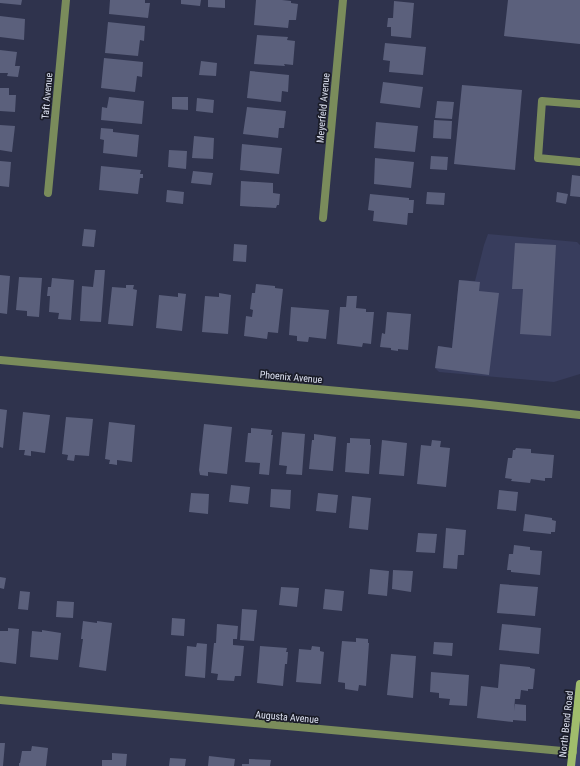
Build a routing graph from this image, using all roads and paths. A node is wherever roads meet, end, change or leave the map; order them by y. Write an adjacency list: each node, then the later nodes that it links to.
1 (66, 0): 5 (street, Taft Avenue)
2 (343, 0): 6 (street, Meyerfeld Avenue)
3 (580, 104): 4 (street)
4 (580, 162)
5 (48, 193)
6 (323, 218)
7 (0, 360): 8 (street, Phoenix Avenue)
8 (580, 414)
9 (580, 684): 11 (main road, North Bend Road)
10 (0, 700): 11 (street, Augusta Avenue)
11 (573, 752): 12 (main road, North Bend Road)
12 (571, 766)

